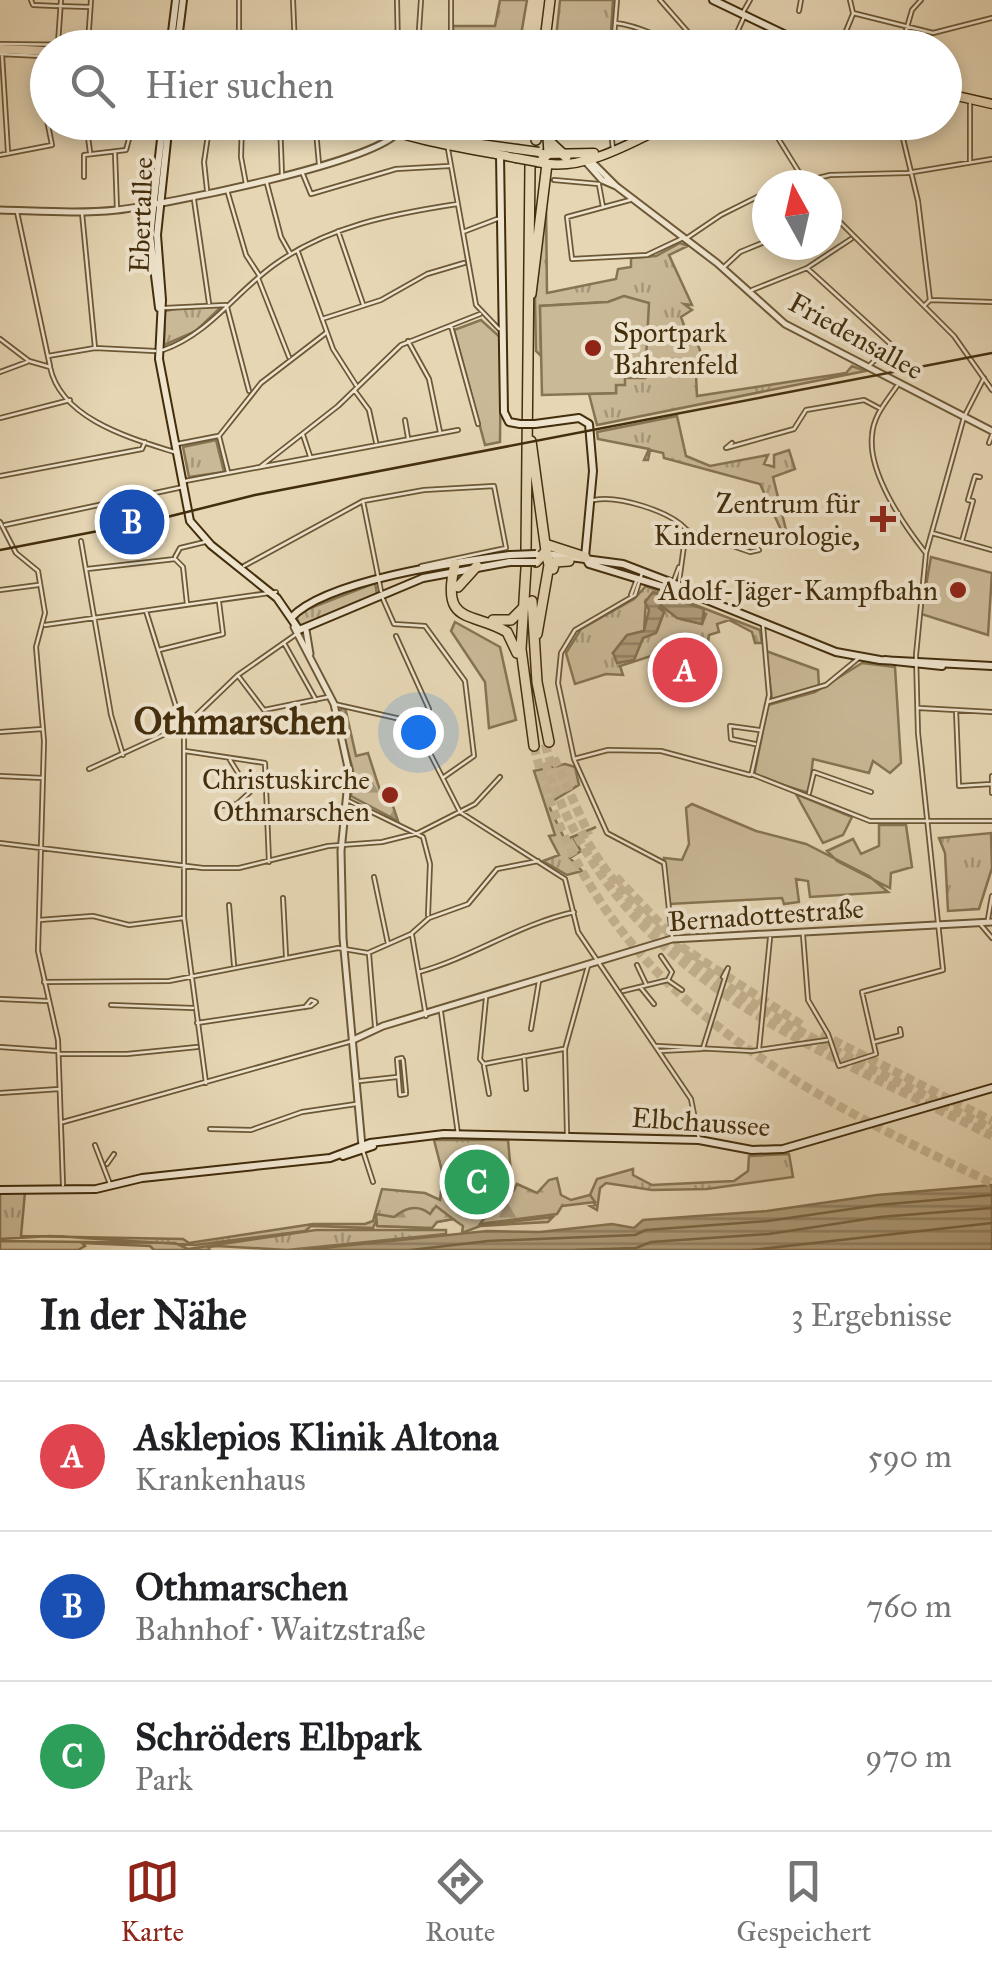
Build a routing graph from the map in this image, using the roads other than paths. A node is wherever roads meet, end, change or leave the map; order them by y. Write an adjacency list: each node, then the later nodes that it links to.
1 (31, 0): 18 (street)
2 (61, 0): 18 (street)
3 (91, 0): 19 (street)
4 (179, 0): 28 (main road)
5 (238, 0): 29 (street)
6 (293, 0): 30 (street)
7 (398, 0): 31 (street)
8 (421, 0): 32 (street)
9 (451, 0): 33 (street)
10 (553, 0): 34 (highway)
11 (617, 0): 24 (street)
12 (660, 0): 37 (street)
13 (713, 0): 22 (main road)
14 (750, 0): 22 (street)
15 (802, 0): 20 (street)
16 (850, 0): 21 (street)
17 (921, 0): 25 (street)
18 (58, 6): 19 (street); 26 (street)
19 (90, 7): 27 (street)
20 (799, 10)
21 (853, 13): 25 (street); 40 (street)
22 (743, 16): 38 (street); 39 (main road)
23 (992, 18): 42 (street)
24 (616, 23): 35 (street); 36 (street)
25 (906, 28): 41 (street)
26 (58, 30)
27 (89, 30)
28 (175, 30)
29 (238, 30)
30 (294, 30)
31 (398, 30)
32 (419, 30)
33 (450, 30)
34 (550, 30)
35 (615, 30)
36 (645, 30)
37 (687, 30)
38 (737, 30)
39 (772, 30)
40 (846, 30)
41 (917, 30)
42 (945, 30)
43 (30, 47): 44 (street)
44 (0, 50): 45 (main road); 66 (street)
45 (30, 52)
46 (962, 97): 47 (main road)
47 (972, 100): 48 (main road); 76 (street)
48 (992, 104)
49 (51, 140): 66 (street)
50 (88, 140): 67 (street)
51 (128, 140): 65 (street)
52 (164, 140): 94 (main road, Ebertallee)
53 (207, 140): 89 (street)
54 (241, 140): 87 (street)
55 (281, 140): 81 (street)
56 (317, 140): 77 (street)
57 (387, 140): 77 (street)
58 (451, 140): 68 (main road); 70 (main road); 75 (street)
59 (612, 140): 64 (street)
60 (632, 140): 64 (main road)
61 (779, 140): 79 (street)
62 (904, 140): 80 (street)
63 (550, 142): 71 (highway); 74 (highway)
64 (613, 148): 72 (main road)
65 (115, 151): 67 (street); 98 (street)
66 (8, 154): 69 (street)
67 (90, 154): 83 (street)
68 (516, 154): 70 (main road); 74 (main road, bridge)
69 (0, 155)
70 (500, 155): 148 (main road, bridge)
71 (570, 157): 72 (main road); 74 (main road)
72 (587, 158): 74 (main road); 86 (street, Friedensallee)
73 (992, 159): 76 (street)
74 (542, 161): 115 (highway); 115 (highway); 178 (highway)
75 (451, 163): 78 (street); 93 (street)
76 (970, 163): 80 (street)
77 (320, 165): 78 (street)
78 (302, 170): 81 (street)
79 (797, 170)
80 (912, 172): 82 (street); 114 (street)
81 (282, 175): 84 (street)
82 (842, 175)
83 (84, 177)
84 (266, 179): 87 (street); 108 (street)
85 (554, 180): 86 (street)
86 (602, 180): 91 (street, Friedensallee); 95 (street)
87 (246, 184): 88 (street)
88 (227, 188): 89 (street); 112 (street)
89 (208, 193): 90 (street)
90 (193, 197): 94 (street); 117 (street)
91 (631, 198): 95 (street); 104 (street, Friedensallee)
92 (752, 199): 104 (street)
93 (457, 204): 102 (street); 103 (street)
94 (155, 205): 98 (street); 121 (main road, Ebertallee)
95 (604, 208): 104 (street)
96 (0, 210): 97 (street)
97 (17, 210): 99 (street); 131 (street)
98 (117, 210): 99 (street)
99 (82, 212): 129 (street)
100 (498, 218): 103 (street)
101 (842, 226): 105 (street)
102 (338, 231): 107 (street); 118 (street)
103 (462, 233): 109 (street)
104 (684, 238): 110 (street, Friedensallee)
105 (853, 238): 111 (street); 120 (street)
106 (752, 247): 110 (street)
107 (298, 250): 108 (street); 123 (street)
108 (291, 254): 112 (street)
109 (467, 263): 118 (street); 122 (street)
110 (723, 268): 113 (street, Friedensallee)
111 (806, 268): 113 (street); 135 (street)
112 (259, 277): 119 (street); 132 (street)
113 (750, 291): 135 (street, Friedensallee)
114 (930, 300): 116 (street); 120 (street)
115 (530, 301): 148 (highway)
116 (992, 302)
117 (209, 303): 119 (street); 121 (street)
118 (364, 305): 123 (street)
119 (227, 306): 130 (street); 141 (street)
120 (923, 307): 137 (street)
121 (160, 309): 130 (main road, Ebertallee)
122 (480, 314): 124 (street); 125 (street)
123 (322, 319): 126 (street)
124 (450, 324): 128 (street); 147 (street)
125 (500, 329)
126 (326, 334): 132 (street); 139 (street)
127 (0, 339): 133 (street)
128 (408, 341): 139 (street); 150 (street)
129 (95, 348): 130 (street); 131 (street)
130 (158, 352): 159 (main road, Ebertallee)
131 (48, 356): 134 (street)
132 (290, 358): 141 (street)
133 (29, 362): 134 (street); 136 (street)
134 (50, 367): 142 (street)
135 (868, 368): 138 (street, Friedensallee)
136 (0, 372)
137 (984, 378): 140 (street); 144 (street)
138 (898, 384): 143 (street); 144 (street, Friedensallee)
139 (356, 388): 152 (street); 158 (street)
140 (992, 390)
141 (250, 394): 153 (street)
142 (70, 400): 145 (street); 155 (street)
143 (880, 409): 156 (street); 176 (street)
144 (964, 417): 151 (street, Friedensallee); 170 (street)
145 (0, 418)
146 (404, 420): 154 (street)
147 (478, 424)
148 (532, 429): 167 (main road); 178 (highway); 178 (highway)
149 (458, 430): 150 (street)
150 (440, 433): 154 (street)
151 (992, 433): 157 (street)
152 (302, 434): 160 (street); 161 (street)
153 (219, 436): 159 (street); 162 (street)
154 (409, 439): 158 (street)
155 (146, 442): 159 (street); 163 (street)
156 (732, 443)
157 (989, 443)
158 (377, 446): 160 (street)
159 (177, 448): 165 (main road, Ebertallee)
160 (310, 459): 161 (street)
161 (260, 467): 162 (street)
162 (228, 473): 165 (street)
163 (0, 476)
164 (980, 477): 173 (street)
165 (184, 484): 168 (street); 171 (main road, Ebertallee)
166 (363, 501): 177 (street); 182 (street); 190 (street)
167 (590, 504): 169 (street); 179 (main road)
168 (1, 524): 191 (street)
169 (686, 530): 174 (street); 192 (street)
170 (932, 532): 173 (street); 176 (street)
171 (207, 540): 180 (street); 182 (main road); 195 (main road)
172 (80, 541): 185 (street)
173 (962, 541): 175 (street)
174 (742, 549)
175 (992, 550)
176 (926, 554): 212 (street)
177 (508, 555): 178 (main road, bridge); 183 (main road); 186 (street); 188 (main road)
178 (538, 555): 179 (highway); 181 (main road); 194 (highway); 198 (highway); 202 (highway)
179 (585, 557): 184 (main road); 189 (main road)
180 (174, 559): 185 (street); 199 (street)
181 (569, 561): 184 (main road); 194 (highway)
182 (244, 566): 195 (main road)
183 (477, 566): 188 (highway); 188 (main road)
184 (604, 568): 189 (main road)
185 (86, 569): 201 (street)
186 (407, 572): 188 (main road); 190 (main road)
187 (437, 574): 188 (highway); 196 (main road)
188 (455, 574): 198 (highway); 214 (highway)
189 (642, 574): 192 (main road); 233 (street)
190 (378, 579): 196 (street); 203 (main road)
191 (41, 584): 193 (street); 204 (street)
192 (674, 585): 205 (main road)
193 (0, 590)
194 (545, 590): 208 (highway)
195 (274, 593): 197 (street); 203 (main road); 203 (main road)
196 (382, 595): 203 (main road); 240 (street)
197 (219, 601): 199 (street); 209 (street)
198 (527, 604): 214 (highway)
199 (188, 605): 200 (street)
200 (146, 612): 201 (street); 209 (street)
201 (94, 618): 204 (street); 231 (street)
202 (532, 619): 208 (highway); 228 (highway)
203 (296, 623): 207 (street); 210 (street); 210 (street)
204 (43, 624): 225 (street)
205 (763, 625): 211 (main road); 218 (street)
206 (396, 636): 223 (street)
207 (284, 641): 215 (street); 217 (street)
208 (535, 646): 228 (highway)
209 (158, 650): 224 (street)
210 (310, 657): 216 (street)
211 (860, 657): 212 (main road); 218 (street)
212 (916, 663): 213 (main road); 220 (street)
213 (992, 666)
214 (523, 670): 228 (highway)
215 (238, 676): 217 (street); 224 (street)
216 (329, 696): 217 (street); 219 (street)
217 (316, 700)
218 (766, 702): 226 (street)
219 (334, 704): 223 (street); 245 (street)
220 (917, 708): 221 (street); 249 (street)
221 (956, 710): 222 (street); 241 (street)
222 (992, 712)
223 (416, 724): 240 (street)
224 (182, 726): 230 (street); 231 (street)
225 (43, 729): 227 (street); 239 (street)
226 (760, 730): 229 (street); 229 (street)
227 (0, 732)
228 (542, 744)
229 (758, 744): 235 (street)
230 (184, 751): 232 (street); 256 (street)
231 (123, 756): 234 (street)
232 (230, 758): 246 (street); 255 (street)
233 (574, 759): 235 (street); 271 (street)
234 (89, 769)
235 (752, 774): 244 (street)
236 (0, 776): 239 (street)
237 (992, 776): 241 (street)
238 (500, 777): 247 (street)
239 (44, 778): 253 (street)
240 (442, 778): 247 (street)
241 (990, 784): 243 (street)
242 (871, 792): 244 (street)
243 (992, 793)
244 (809, 796): 249 (street)
245 (347, 801): 250 (street); 252 (street)
246 (221, 806)
247 (460, 812): 250 (street); 254 (street)
248 (992, 821): 249 (street)
249 (926, 822): 266 (street)
250 (418, 833): 252 (street); 263 (street)
251 (0, 843): 253 (street)
252 (342, 846): 255 (street); 273 (street)
253 (44, 848): 256 (street); 264 (street)
254 (538, 861): 261 (street); 263 (street)
255 (269, 862): 256 (street)
256 (182, 866): 262 (street)
257 (374, 877): 272 (street)
258 (992, 896): 265 (street)
259 (283, 898): 276 (street)
260 (229, 905): 280 (street)
261 (574, 912): 277 (street); 281 (street)
262 (184, 918): 264 (street); 282 (street)
263 (429, 918): 269 (street)
264 (38, 920): 286 (street)
265 (987, 922): 266 (street, Bernadottestraße); 270 (street)
266 (939, 926): 267 (street, Bernadottestraße); 305 (street)
267 (803, 930): 268 (street, Bernadottestraße); 303 (street)
268 (771, 932): 271 (street, Bernadottestraße); 311 (street)
269 (411, 934): 272 (street); 281 (street)
270 (992, 938)
271 (672, 939): 277 (street, Bernadottestraße)
272 (388, 944): 274 (street)
273 (344, 947): 274 (street); 276 (street); 304 (street)
274 (368, 952): 300 (street)
275 (661, 956): 285 (street)
276 (286, 957): 280 (street)
277 (598, 959): 278 (street, Bernadottestraße); 289 (street)
278 (587, 964): 284 (street, Bernadottestraße); 310 (street)
279 (637, 965): 287 (street)
280 (234, 967): 282 (street)
281 (419, 972): 298 (street)
282 (189, 976): 286 (street); 296 (street)
283 (724, 976): 309 (street)
284 (540, 980): 291 (street, Bernadottestraße); 301 (street)
285 (668, 980): 287 (street); 288 (street)
286 (43, 982): 292 (street)
287 (643, 986): 289 (street); 293 (street)
288 (682, 990)
289 (622, 991): 307 (street)
290 (0, 998): 292 (street)
291 (486, 998): 297 (street, Bernadottestraße); 315 (street)
292 (49, 1001): 312 (street)
293 (654, 1004)
294 (111, 1005): 296 (street)
295 (305, 1007): 299 (street)
296 (193, 1008): 299 (street)
297 (441, 1012): 298 (street, Bernadottestraße); 327 (street)
298 (426, 1016): 300 (street, Bernadottestraße)
299 (196, 1024): 306 (street)
300 (376, 1029): 304 (street, Bernadottestraße)
301 (531, 1029)
302 (895, 1036): 305 (street)
303 (828, 1040): 305 (street); 311 (street)
304 (353, 1042): 317 (street); 318 (street, Bernadottestraße)
305 (874, 1042)
306 (200, 1046): 312 (street); 318 (street)
307 (655, 1046): 309 (street); 313 (street)
308 (0, 1047): 312 (street)
309 (702, 1048): 311 (street); 313 (street)
310 (564, 1049): 314 (street); 328 (street)
311 (759, 1050)
312 (58, 1052): 320 (street)
313 (659, 1052): 329 (street)
314 (524, 1056): 315 (street); 321 (street)
315 (484, 1064): 323 (street)
316 (398, 1077): 316 (street); 317 (street)
317 (356, 1082): 324 (street)
318 (206, 1083): 325 (street, Bernadottestraße)
319 (992, 1088): 329 (main road, Elbchaussee)
320 (61, 1089): 322 (street); 325 (street)
321 (526, 1089)
322 (0, 1093)
323 (488, 1094)
324 (358, 1104): 326 (street); 331 (street)
325 (63, 1122): 336 (street)
326 (210, 1129)
327 (458, 1134): 328 (main road, Elbchaussee); 331 (main road, Elbchaussee)
328 (567, 1137): 329 (main road, Elbchaussee)
329 (699, 1140)
330 (95, 1145): 333 (street)
331 (362, 1147): 334 (street); 335 (main road, Elbchaussee)
332 (114, 1154): 333 (street)
333 (106, 1165): 335 (street)
334 (373, 1182)
335 (111, 1186): 336 (main road, Elbchaussee)
336 (63, 1188): 337 (main road, Elbchaussee)
337 (0, 1190)

